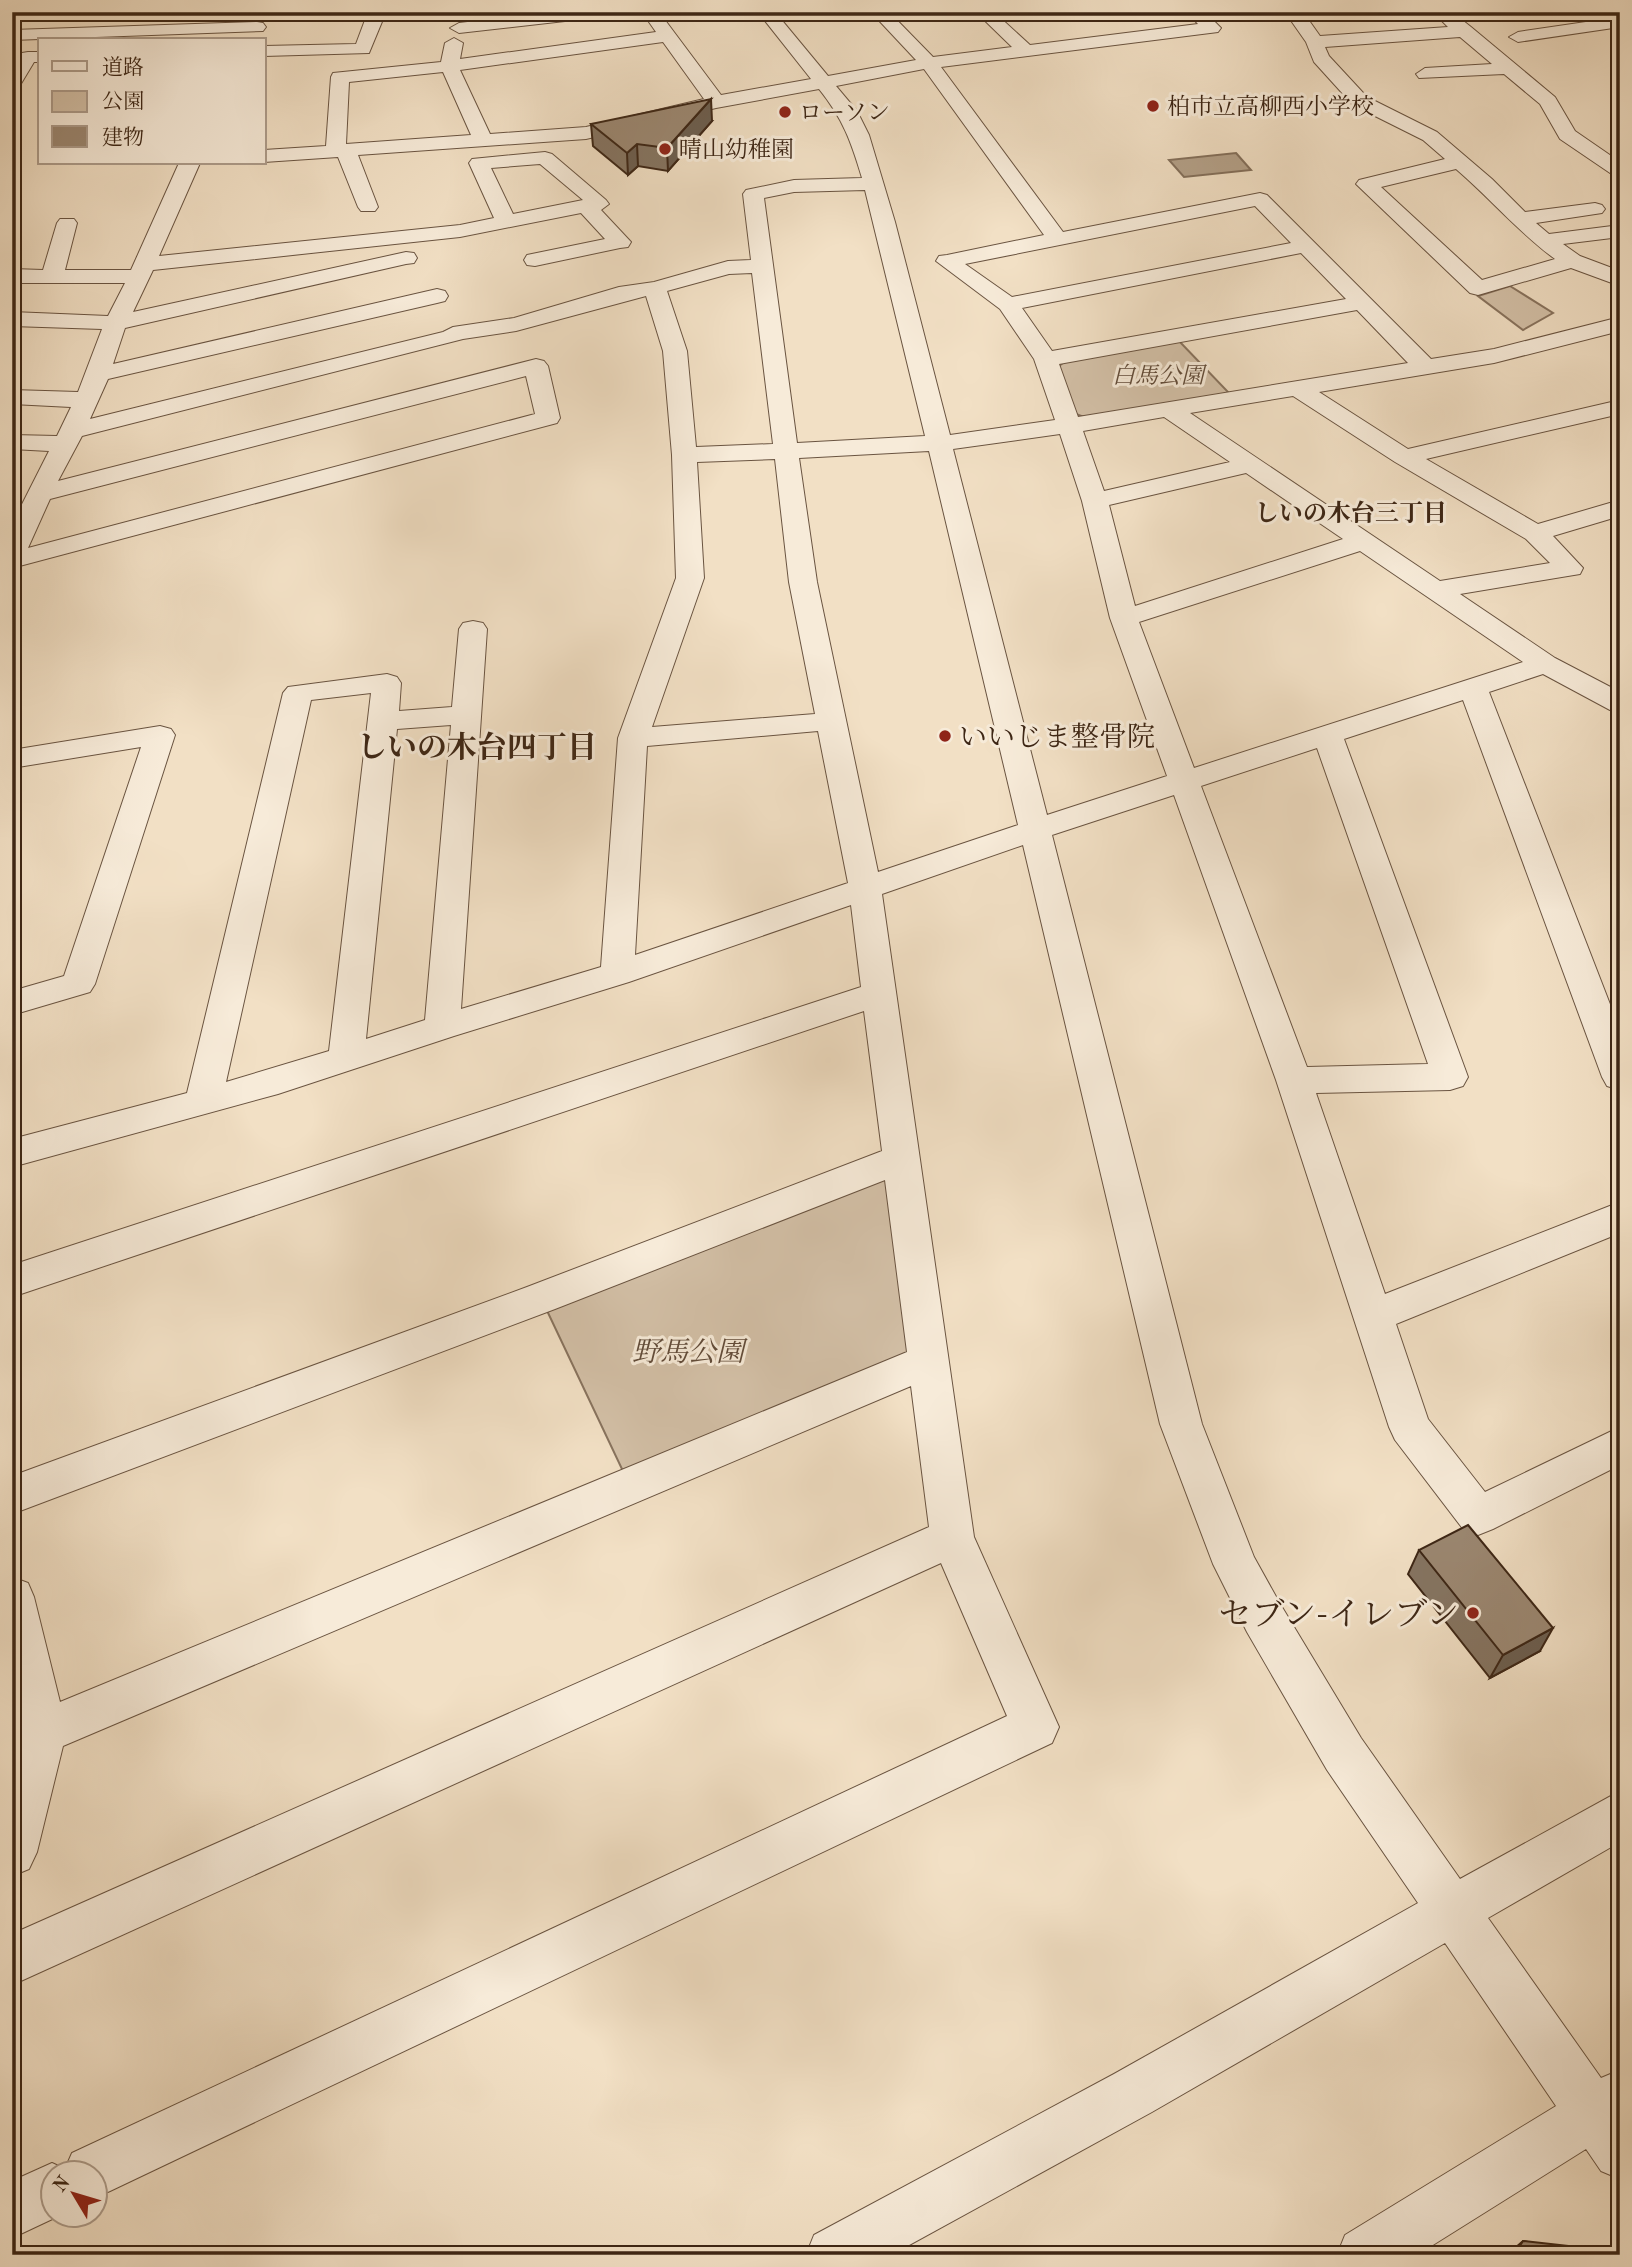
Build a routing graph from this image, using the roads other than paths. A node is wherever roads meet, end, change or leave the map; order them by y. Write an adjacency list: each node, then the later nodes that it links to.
1 (120, 12): 16 (street)
2 (600, 12): 11 (street)
3 (650, 12): 19 (street)
4 (766, 12): 31 (street)
5 (879, 12): 27 (street)
6 (984, 12): 24 (street)
7 (1195, 12): 22 (street)
8 (1293, 12): 23 (street)
9 (1441, 12): 17 (street)
10 (375, 19): 14 (street); 25 (street)
11 (461, 20): 28 (street)
12 (1102, 21): 22 (street)
13 (1620, 22): 20 (street)
14 (346, 26)
15 (259, 27): 16 (street)
16 (138, 31): 18 (street); 21 (street)
17 (1465, 31): 23 (street); 29 (street)
18 (12, 35)
19 (669, 36): 28 (street); 33 (street)
20 (1519, 37)
21 (154, 38)
22 (1123, 38): 24 (street)
23 (1315, 42): 37 (street)
24 (1025, 50): 27 (street)
25 (266, 51)
26 (38, 57): 32 (street)
27 (929, 62): 31 (street); 48 (street)
28 (449, 66): 34 (street); 35 (street)
29 (1508, 68): 30 (street); 39 (street)
30 (1425, 74)
31 (825, 82): 33 (street); 40 (street)
32 (18, 85)
33 (716, 102): 34 (street)
34 (484, 142): 35 (street)
35 (341, 151): 36 (street); 42 (street)
36 (266, 156)
37 (1459, 162): 44 (street); 53 (street)
38 (190, 164): 56 (street)
39 (1620, 172)
40 (874, 184): 55 (street); 84 (street)
41 (586, 206): 45 (street); 45 (street); 52 (street)
42 (368, 207)
43 (1595, 209): 44 (street)
44 (1518, 219): 49 (street)
45 (506, 222): 54 (street)
46 (68, 223): 58 (street)
47 (1620, 231): 49 (street)
48 (1057, 238): 50 (street); 63 (street)
49 (1544, 241): 53 (street)
50 (1306, 246): 62 (street); 63 (street)
51 (300, 249): 54 (street); 56 (street); 60 (street)
52 (535, 260)
53 (1572, 261): 59 (street)
54 (424, 266): 60 (street); 66 (street); 68 (street)
55 (761, 266): 61 (street); 85 (street)
56 (142, 270): 58 (street); 67 (street)
57 (12, 276): 58 (street)
58 (52, 276)
59 (1620, 279)
60 (299, 281): 66 (street); 67 (street)
61 (655, 288): 68 (street); 86 (street)
62 (1361, 303): 70 (street); 71 (street)
63 (1008, 304): 70 (street)
64 (12, 319): 67 (street)
65 (1620, 324): 71 (street)
66 (296, 327): 72 (street); 73 (street)
67 (112, 332): 69 (street); 72 (street)
68 (454, 335): 73 (street); 74 (street)
69 (12, 340)
70 (1046, 359): 80 (street)
71 (1425, 367): 75 (street)
72 (98, 374): 77 (street)
73 (296, 376): 81 (street); 82 (street)
74 (475, 382): 81 (street); 89 (street)
75 (1297, 388): 79 (street); 87 (street)
76 (12, 397): 77 (street)
77 (86, 400): 82 (street)
78 (1620, 407): 87 (street)
79 (1168, 410): 80 (street); 88 (street)
80 (1067, 426): 84 (street); 91 (street)
81 (294, 428): 89 (street); 90 (street)
82 (69, 438): 83 (street); 90 (street)
83 (12, 442)
84 (942, 443): 85 (street); 110 (street)
85 (786, 451): 86 (street); 105 (street)
86 (684, 455): 107 (street)
87 (1404, 457): 93 (street)
88 (1249, 465): 91 (street); 94 (street)
89 (294, 484): 96 (street)
90 (39, 494): 95 (street)
91 (1095, 501): 98 (street)
92 (1620, 508): 93 (street)
93 (1535, 533): 97 (street)
94 (1363, 541): 97 (street); 98 (street)
95 (12, 554)
96 (12, 561)
97 (1435, 590): 100 (street)
98 (1124, 618): 109 (street)
99 (472, 629): 103 (street)
100 (1545, 664): 101 (street); 102 (street)
101 (1473, 687): 106 (street); 117 (street)
102 (1615, 697)
103 (466, 715): 104 (street); 115 (street)
104 (383, 721): 116 (street); 119 (street)
105 (832, 722): 107 (street); 111 (street)
106 (1327, 735): 109 (street); 118 (street)
107 (633, 738): 112 (street)
108 (12, 759): 114 (street)
109 (1182, 781): 110 (street); 118 (street)
110 (1034, 830): 111 (street); 133 (street)
111 (865, 888): 112 (street); 113 (street)
112 (617, 974): 115 (street)
113 (881, 993): 121 (street); 123 (street)
114 (12, 1003)
115 (442, 1027): 116 (street)
116 (346, 1059): 119 (street)
117 (1620, 1077)
118 (1294, 1080): 124 (street)
119 (203, 1103): 120 (street)
120 (12, 1153)
121 (902, 1158): 125 (street); 127 (street)
122 (1620, 1216): 124 (street)
123 (12, 1281)
124 (1373, 1316): 126 (street)
125 (929, 1361): 128 (street); 130 (street)
126 (1620, 1445)
127 (12, 1495)
128 (952, 1537): 134 (street); 136 (street)
129 (12, 1597): 130 (street)
130 (27, 1737): 132 (street)
131 (1620, 1815): 133 (street)
132 (12, 1852)
133 (1452, 1910): 135 (street); 139 (street)
134 (12, 1960)
135 (1611, 2121): 140 (street)
136 (108, 2164)
137 (38, 2198): 138 (street)
138 (12, 2210)
139 (834, 2255)
140 (1365, 2255)

